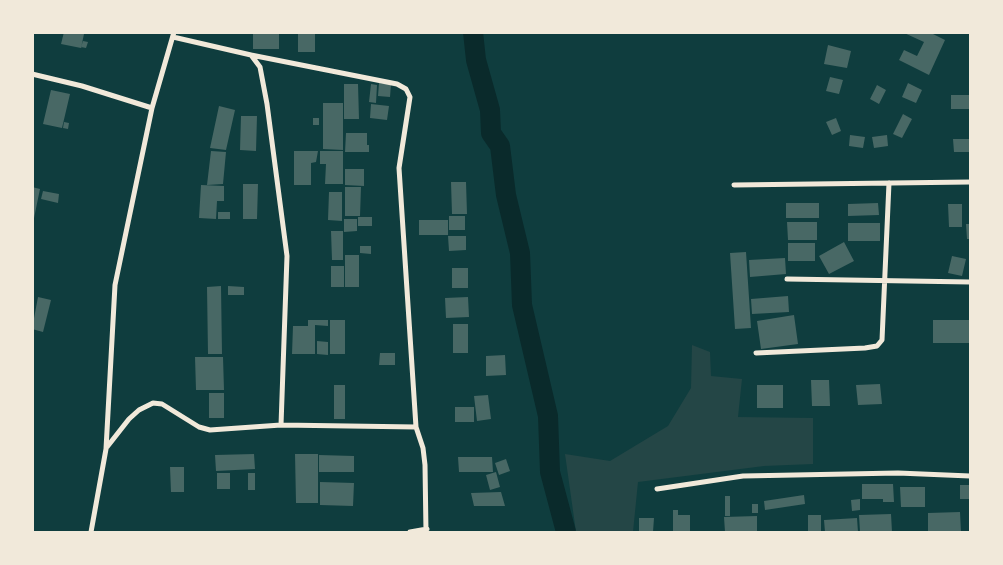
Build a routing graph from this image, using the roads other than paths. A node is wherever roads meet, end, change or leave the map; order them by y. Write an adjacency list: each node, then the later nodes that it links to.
1 (173, 35): 2 (street); 4 (street)
2 (251, 54): 12 (street); 13 (street)
3 (32, 74): 4 (street)
4 (152, 108): 14 (street)
5 (970, 182): 6 (street)
6 (889, 183): 7 (street); 9 (street)
7 (734, 185)
8 (787, 279): 9 (street)
9 (885, 281): 10 (street); 11 (street)
10 (970, 282)
11 (756, 353)
12 (281, 425): 13 (street); 14 (street)
13 (416, 427): 17 (street)
14 (106, 449): 18 (street)
15 (970, 476): 16 (street)
16 (657, 489)
17 (427, 531): 19 (street)
18 (91, 532)
19 (410, 532)

